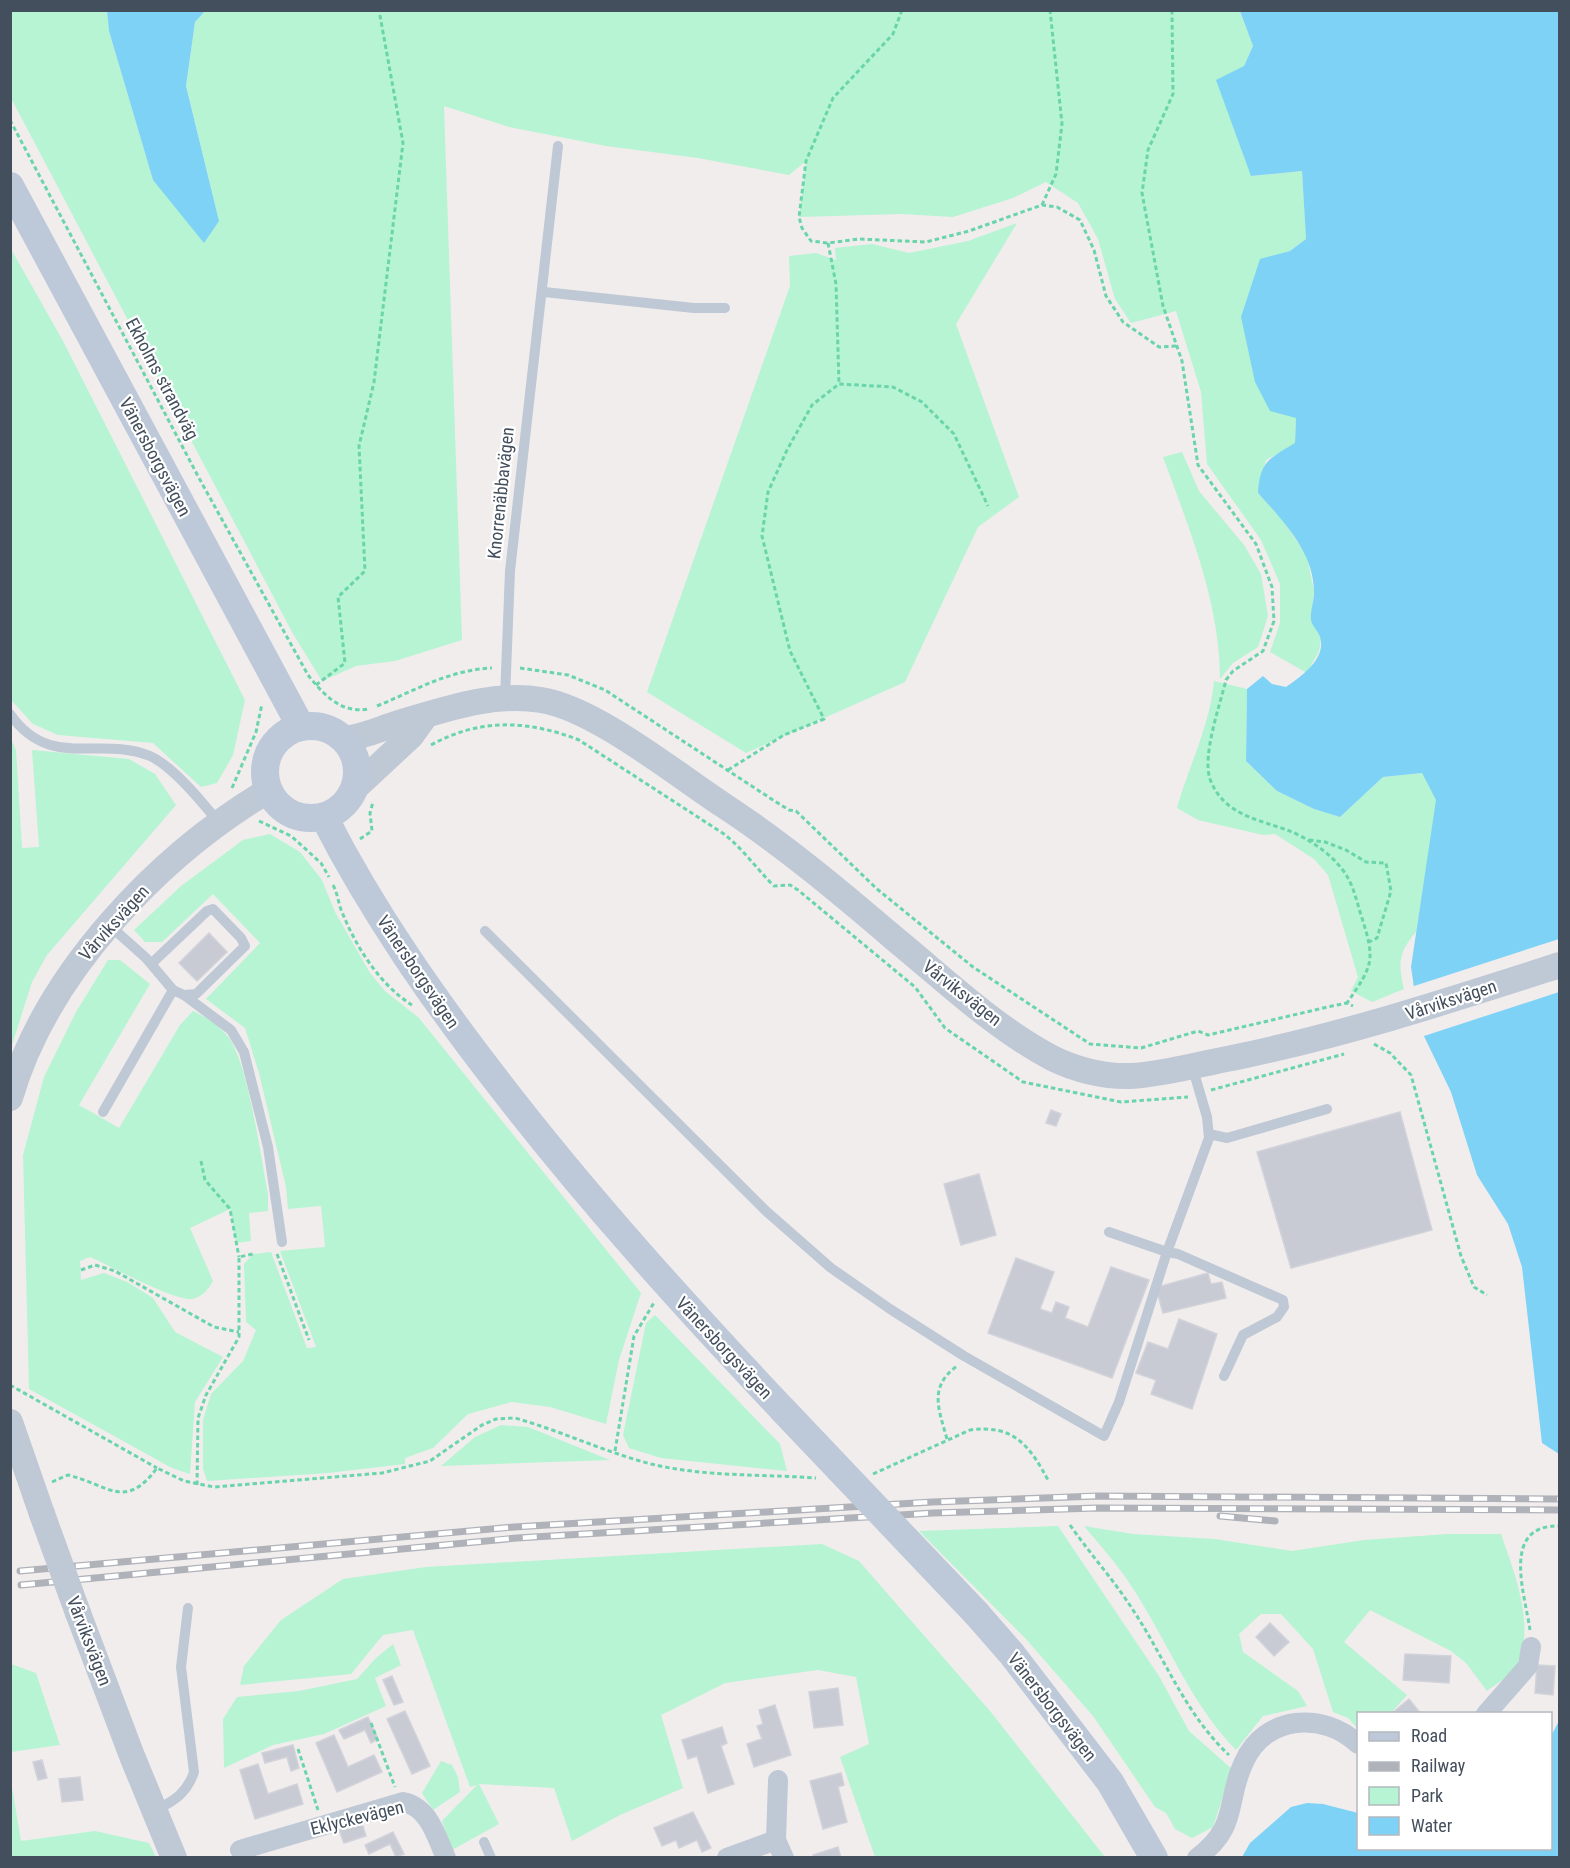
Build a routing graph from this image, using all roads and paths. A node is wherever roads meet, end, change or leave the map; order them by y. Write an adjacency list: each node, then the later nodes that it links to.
1 (379, 10): 16 (path)
2 (902, 10): 9 (path)
3 (1050, 10): 8 (path)
4 (1172, 10): 12 (path)
5 (10, 120): 16 (path, Ekholms strandväg)
6 (558, 146): 10 (lane, Knorrenäbbavägen)
7 (10, 186): 20 (main road, Vänersborgsvägen)
8 (1042, 205): 9 (path); 12 (path)
9 (828, 243): 13 (path)
10 (544, 292): 11 (lane); 15 (lane, Knorrenäbbavägen)
11 (725, 308)
12 (1177, 346): 29 (path)
13 (839, 384): 14 (path); 24 (path)
14 (988, 506)
15 (506, 668): 16 (path, Ekholms strandväg); 17 (lane, Knorrenäbbavägen); 24 (path, Ekholms strandväg)
16 (316, 685)
17 (505, 699): 19 (street, Vårviksvägen); 41 (street, Vårviksvägen)
18 (10, 714): 28 (lane)
19 (424, 718): 22 (street, Vårviksvägen); 26 (street)
20 (301, 727): 22 (main road); 25 (main road)
21 (474, 727): 23 (path)
22 (343, 739): 26 (main road)
23 (426, 748)
24 (727, 770): 38 (path, Ekholms strandväg)
25 (268, 789): 27 (main road); 28 (street, Vårviksvägen)
26 (366, 792): 27 (main road); 30 (path)
27 (324, 817): 30 (main road, Vänersborgsvägen)
28 (219, 823): 31 (street, Vårviksvägen)
29 (1308, 840): 33 (path); 33 (path)
30 (331, 857): 89 (main road, Vänersborgsvägen, bridge)
31 (108, 924): 34 (lane); 42 (street, Vårviksvägen)
32 (485, 931): 57 (lane)
33 (1369, 942): 38 (path)
34 (151, 964): 36 (lane); 37 (lane)
35 (1560, 965): 41 (street, Vårviksvägen)
36 (173, 990): 37 (lane); 44 (lane)
37 (184, 995): 48 (lane)
38 (1347, 1003): 39 (path)
39 (1362, 1010)
40 (1370, 1042): 53 (path)
41 (1192, 1066): 45 (lane)
42 (10, 1098)
43 (1327, 1109): 45 (lane)
44 (103, 1112)
45 (1209, 1134): 49 (lane)
46 (201, 1161): 51 (path)
47 (1109, 1232): 49 (lane)
48 (282, 1242): 56 (path)
49 (1167, 1252): 57 (lane); 58 (lane)
50 (253, 1254): 51 (path)
51 (239, 1257): 55 (path)
52 (81, 1270): 55 (path)
53 (1487, 1295)
54 (656, 1300): 62 (path)
55 (239, 1332): 67 (path)
56 (309, 1340)
57 (964, 1356): 61 (path)
58 (1224, 1376)
59 (10, 1385): 63 (path)
60 (10, 1422): 68 (street, Vårviksvägen)
61 (947, 1439): 64 (path); 66 (path)
62 (615, 1451): 65 (path); 67 (path)
63 (157, 1468): 67 (path); 68 (path)
64 (869, 1476)
65 (825, 1479)
66 (1049, 1482)
67 (197, 1485)
68 (38, 1503): 80 (street, Vårviksvägen, bridge)
69 (1070, 1525): 77 (path)
70 (1560, 1526): 72 (path)
71 (188, 1608): 80 (lane)
72 (1531, 1647): 73 (street)
73 (1487, 1712)
74 (371, 1724): 79 (path)
75 (1357, 1743): 77 (street)
76 (298, 1749): 81 (path)
77 (1243, 1763): 90 (street)
78 (778, 1780): 83 (street)
79 (403, 1802): 81 (street, Eklyckevägen); 86 (street, Eklyckevägen)
80 (156, 1810): 85 (street, Vårviksvägen)
81 (323, 1826): 84 (street, Eklyckevägen)
82 (484, 1842): 87 (lane)
83 (780, 1849): 88 (street)
84 (240, 1850)
85 (174, 1857)
86 (446, 1857)
87 (491, 1857)
88 (727, 1857)
89 (1154, 1857)
90 (1197, 1857)

